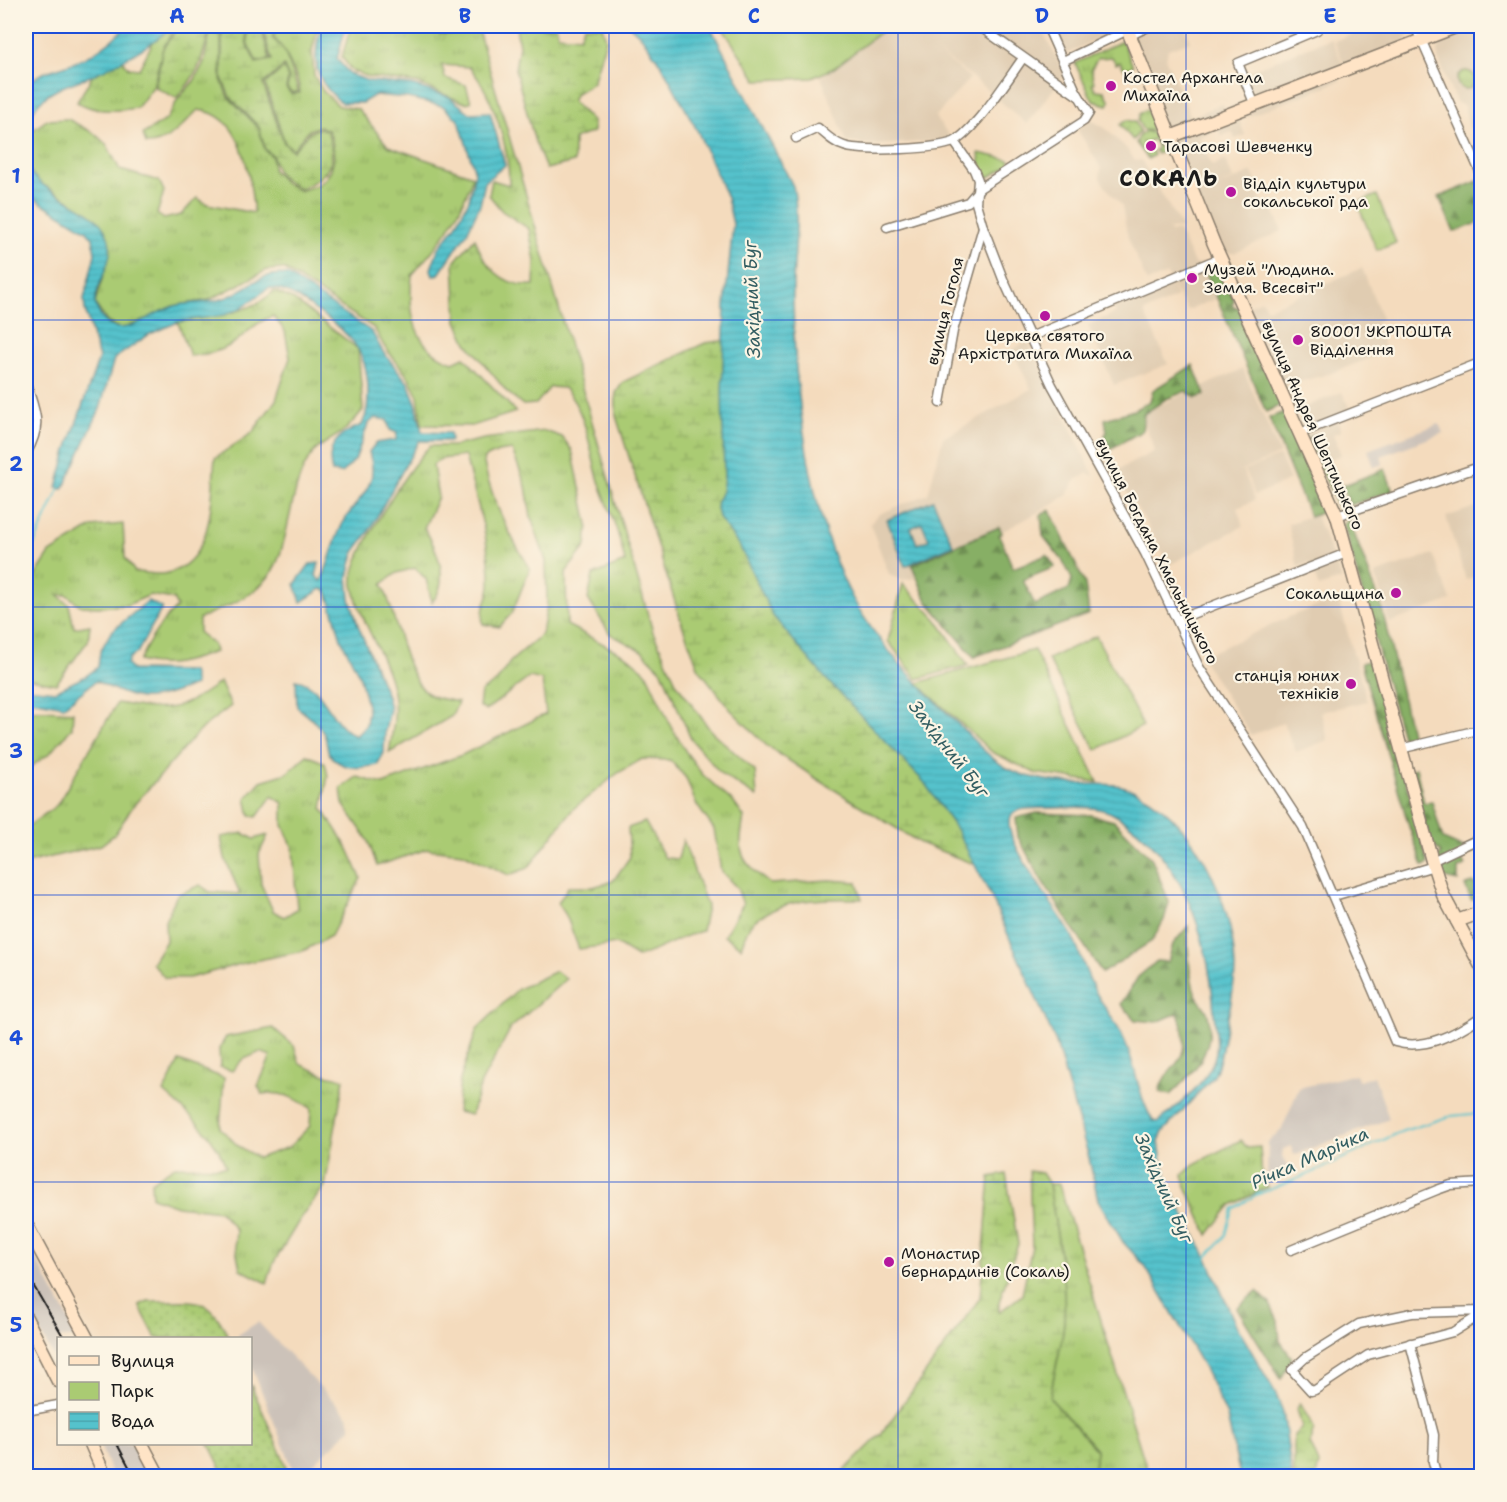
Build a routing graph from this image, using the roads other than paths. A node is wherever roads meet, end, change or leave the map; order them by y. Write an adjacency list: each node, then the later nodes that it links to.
1 (979, 26): 9 (street)
2 (1047, 26): 10 (street)
3 (1150, 26): 6 (street)
4 (1415, 26): 8 (street)
5 (1450, 27): 8 (street)
6 (1128, 30): 10 (street); 13 (street, вулиця Андрея Шептицького)
7 (1317, 30): 12 (street)
8 (1421, 39): 12 (street); 16 (street)
9 (1023, 58): 11 (street); 15 (street)
10 (1063, 61): 11 (street)
11 (1078, 96): 17 (street)
12 (1254, 104): 13 (street)
13 (1170, 137): 20 (street, вулиця Андрея Шептицького)
14 (796, 138): 15 (street)
15 (955, 143): 17 (street, вулиця Богдана Хмельницького)
16 (1482, 176)
17 (975, 192): 18 (street, вулиця Богдана Хмельницького); 19 (street)
18 (983, 227): 21 (street, вулиця Богдана Хмельницького); 24 (street, вулиця Гоголя)
19 (887, 228)
20 (1220, 258): 21 (street); 25 (street, вулиця Андрея Шептицького)
21 (1030, 337): 30 (street, вулиця Богдана Хмельницького)
22 (1482, 362): 25 (street)
23 (26, 383): 26 (street)
24 (940, 403)
25 (1300, 433): 28 (street, вулиця Андрея Шептицького)
26 (26, 454)
27 (1482, 466): 28 (street)
28 (1337, 516): 29 (street, вулиця Андрея Шептицького)
29 (1349, 552): 30 (street); 32 (street, вулиця Андрея Шептицького)
30 (1177, 620): 35 (street, вулиця Богдана Хмельницького)
31 (1482, 729): 32 (street)
32 (1400, 748): 34 (street, вулиця Андрея Шептицького)
33 (1472, 842): 34 (street)
34 (1433, 863): 35 (street); 37 (street, вулиця Андрея Шептицького)
35 (1334, 896): 39 (street, вулиця Богдана Хмельницького)
36 (1482, 912): 37 (street)
37 (1457, 921): 38 (street, вулиця Андрея Шептицького)
38 (1482, 968)
39 (1482, 1016)
40 (1482, 1183): 42 (street)
41 (26, 1224): 45 (street)
42 (1291, 1250)
43 (1482, 1313): 46 (street); 46 (street)
44 (26, 1318): 47 (street)
45 (86, 1337)
46 (1410, 1342): 54 (street)
47 (57, 1379)
48 (57, 1405): 49 (street)
49 (26, 1411)
50 (92, 1445): 52 (street)
51 (143, 1445): 53 (street)
52 (105, 1476)
53 (159, 1476)
54 (1437, 1476)

